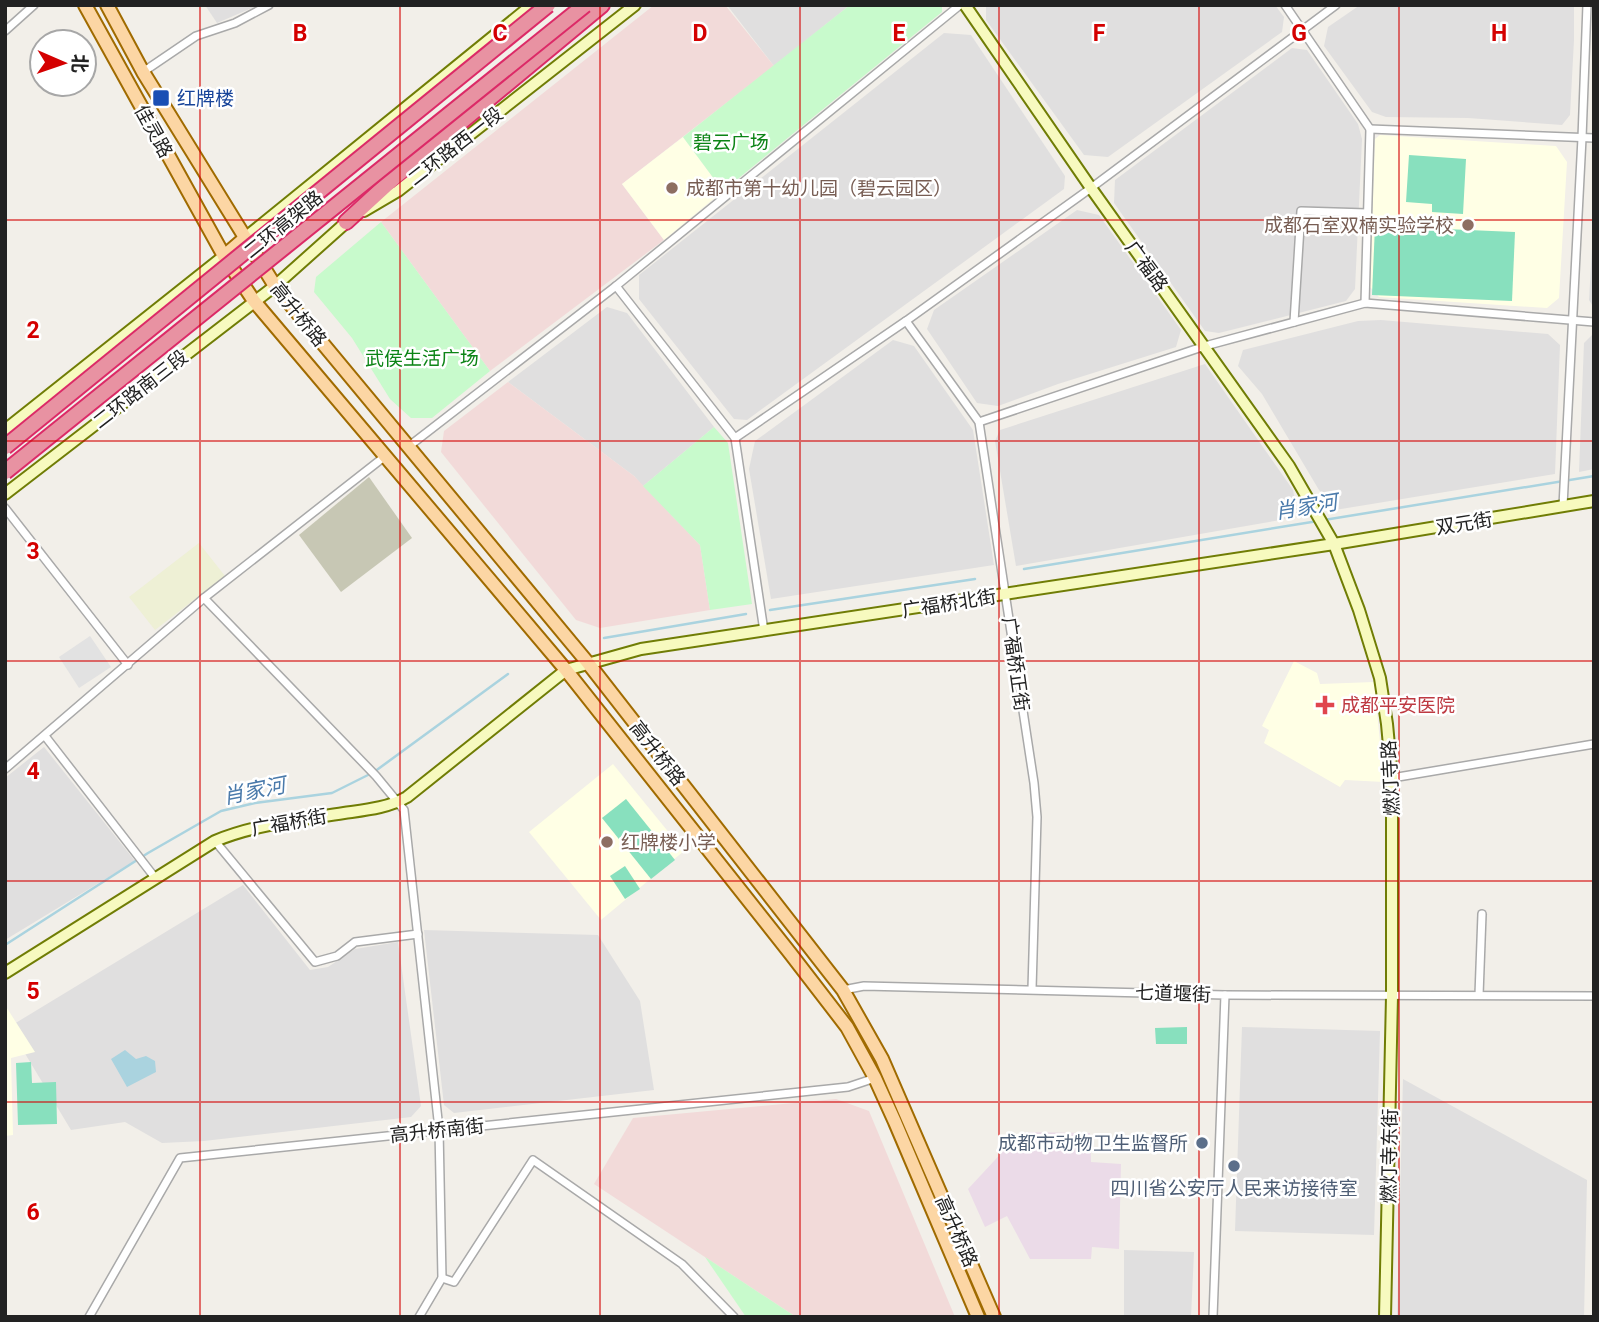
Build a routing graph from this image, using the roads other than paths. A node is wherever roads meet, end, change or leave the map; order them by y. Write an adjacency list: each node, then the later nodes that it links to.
1 (34, 5): 16 (street)
2 (85, 5): 25 (main road, 佳灵路)
3 (107, 5): 17 (main road, 佳灵路)
4 (269, 5): 17 (street)
5 (532, 5): 24 (main road)
6 (548, 5): 38 (highway, 二环高架路, bridge)
7 (585, 5): 41 (highway, 二环高架路, bridge)
8 (602, 5): 23 (highway)
9 (635, 5): 23 (main road, 二环路西一段)
10 (960, 5): 27 (street)
11 (965, 5): 21 (main road, 广福路)
12 (1285, 5): 15 (street)
13 (1336, 5): 15 (street)
14 (1587, 5): 19 (street)
15 (1302, 30): 18 (street); 21 (street)
16 (5, 31)
17 (143, 72): 24 (main road, 佳灵路)
18 (1370, 129): 19 (street); 22 (street)
19 (1582, 138): 20 (street); 30 (street)
20 (1594, 138)
21 (1091, 188): 31 (street); 34 (main road, 广福路)
22 (1367, 213): 29 (street); 33 (street)
23 (346, 222): 26 (main road, 二环路西一段)
24 (246, 238): 25 (main road); 26 (main road, 高升桥路)
25 (224, 256): 28 (main road, 高升桥路); 36 (main road)
26 (275, 286): 28 (main road, 二环路南三段); 39 (main road, 高升桥路)
27 (616, 286): 37 (street); 39 (street)
28 (254, 301): 40 (main road, 高升桥路); 42 (main road, 二环路南三段)
29 (1364, 303): 30 (street); 33 (street)
30 (1572, 320): 32 (street); 44 (street)
31 (906, 321): 35 (street, 广福桥正街); 37 (street)
32 (1594, 321)
33 (1294, 322): 34 (street)
34 (1205, 346): 35 (street); 46 (main road, 广福路)
35 (979, 422): 48 (street, 广福桥正街)
36 (5, 430)
37 (735, 438): 50 (street)
38 (5, 446)
39 (408, 447): 51 (main road, 高升桥路)
40 (384, 457): 49 (street); 53 (main road, 高升桥路)
41 (5, 472)
42 (5, 494)
43 (1594, 501): 44 (main road, 双元街)
44 (1563, 506): 47 (main road, 双元街)
45 (5, 508): 52 (street)
46 (1325, 528): 47 (main road, 燃灯寺路)
47 (1334, 544): 48 (main road, 广福桥北街); 57 (main road, 燃灯寺路)
48 (1006, 594): 50 (main road, 广福桥北街); 64 (street, 广福桥正街)
49 (204, 598): 52 (street); 58 (street)
50 (764, 631): 51 (main road, 广福桥北街)
51 (588, 663): 53 (main road, 广福桥北街); 65 (main road, 高升桥路)
52 (128, 665): 54 (street)
53 (566, 670): 58 (main road, 广福桥街); 70 (main road, 高升桥路)
54 (45, 736): 56 (street); 60 (street)
55 (1594, 744): 57 (street)
56 (5, 769)
57 (1392, 778): 68 (main road, 燃灯寺路)
58 (400, 802): 59 (main road, 广福桥街); 62 (street)
59 (215, 841): 60 (main road, 广福桥街); 62 (street)
60 (156, 879): 63 (main road, 广福桥街)
61 (1482, 914): 67 (street)
62 (418, 934): 71 (street)
63 (5, 973)
64 (1032, 989): 65 (street, 七道堰街); 66 (street, 七道堰街)
65 (843, 990): 77 (main road, 高升桥路)
66 (1225, 995): 68 (street); 78 (street, 七道堰街)
67 (1479, 995): 68 (street); 69 (street)
68 (1392, 996): 79 (main road, 燃灯寺东街)
69 (1594, 996)
70 (875, 1078): 71 (street, 高升桥南街); 76 (main road, 高升桥路)
71 (439, 1129): 72 (street); 73 (street, 高升桥南街)
72 (442, 1278): 74 (street); 75 (street)
73 (89, 1317)
74 (419, 1317)
75 (734, 1317)
76 (978, 1317)
77 (994, 1317)
78 (1213, 1317)
79 (1385, 1317)

